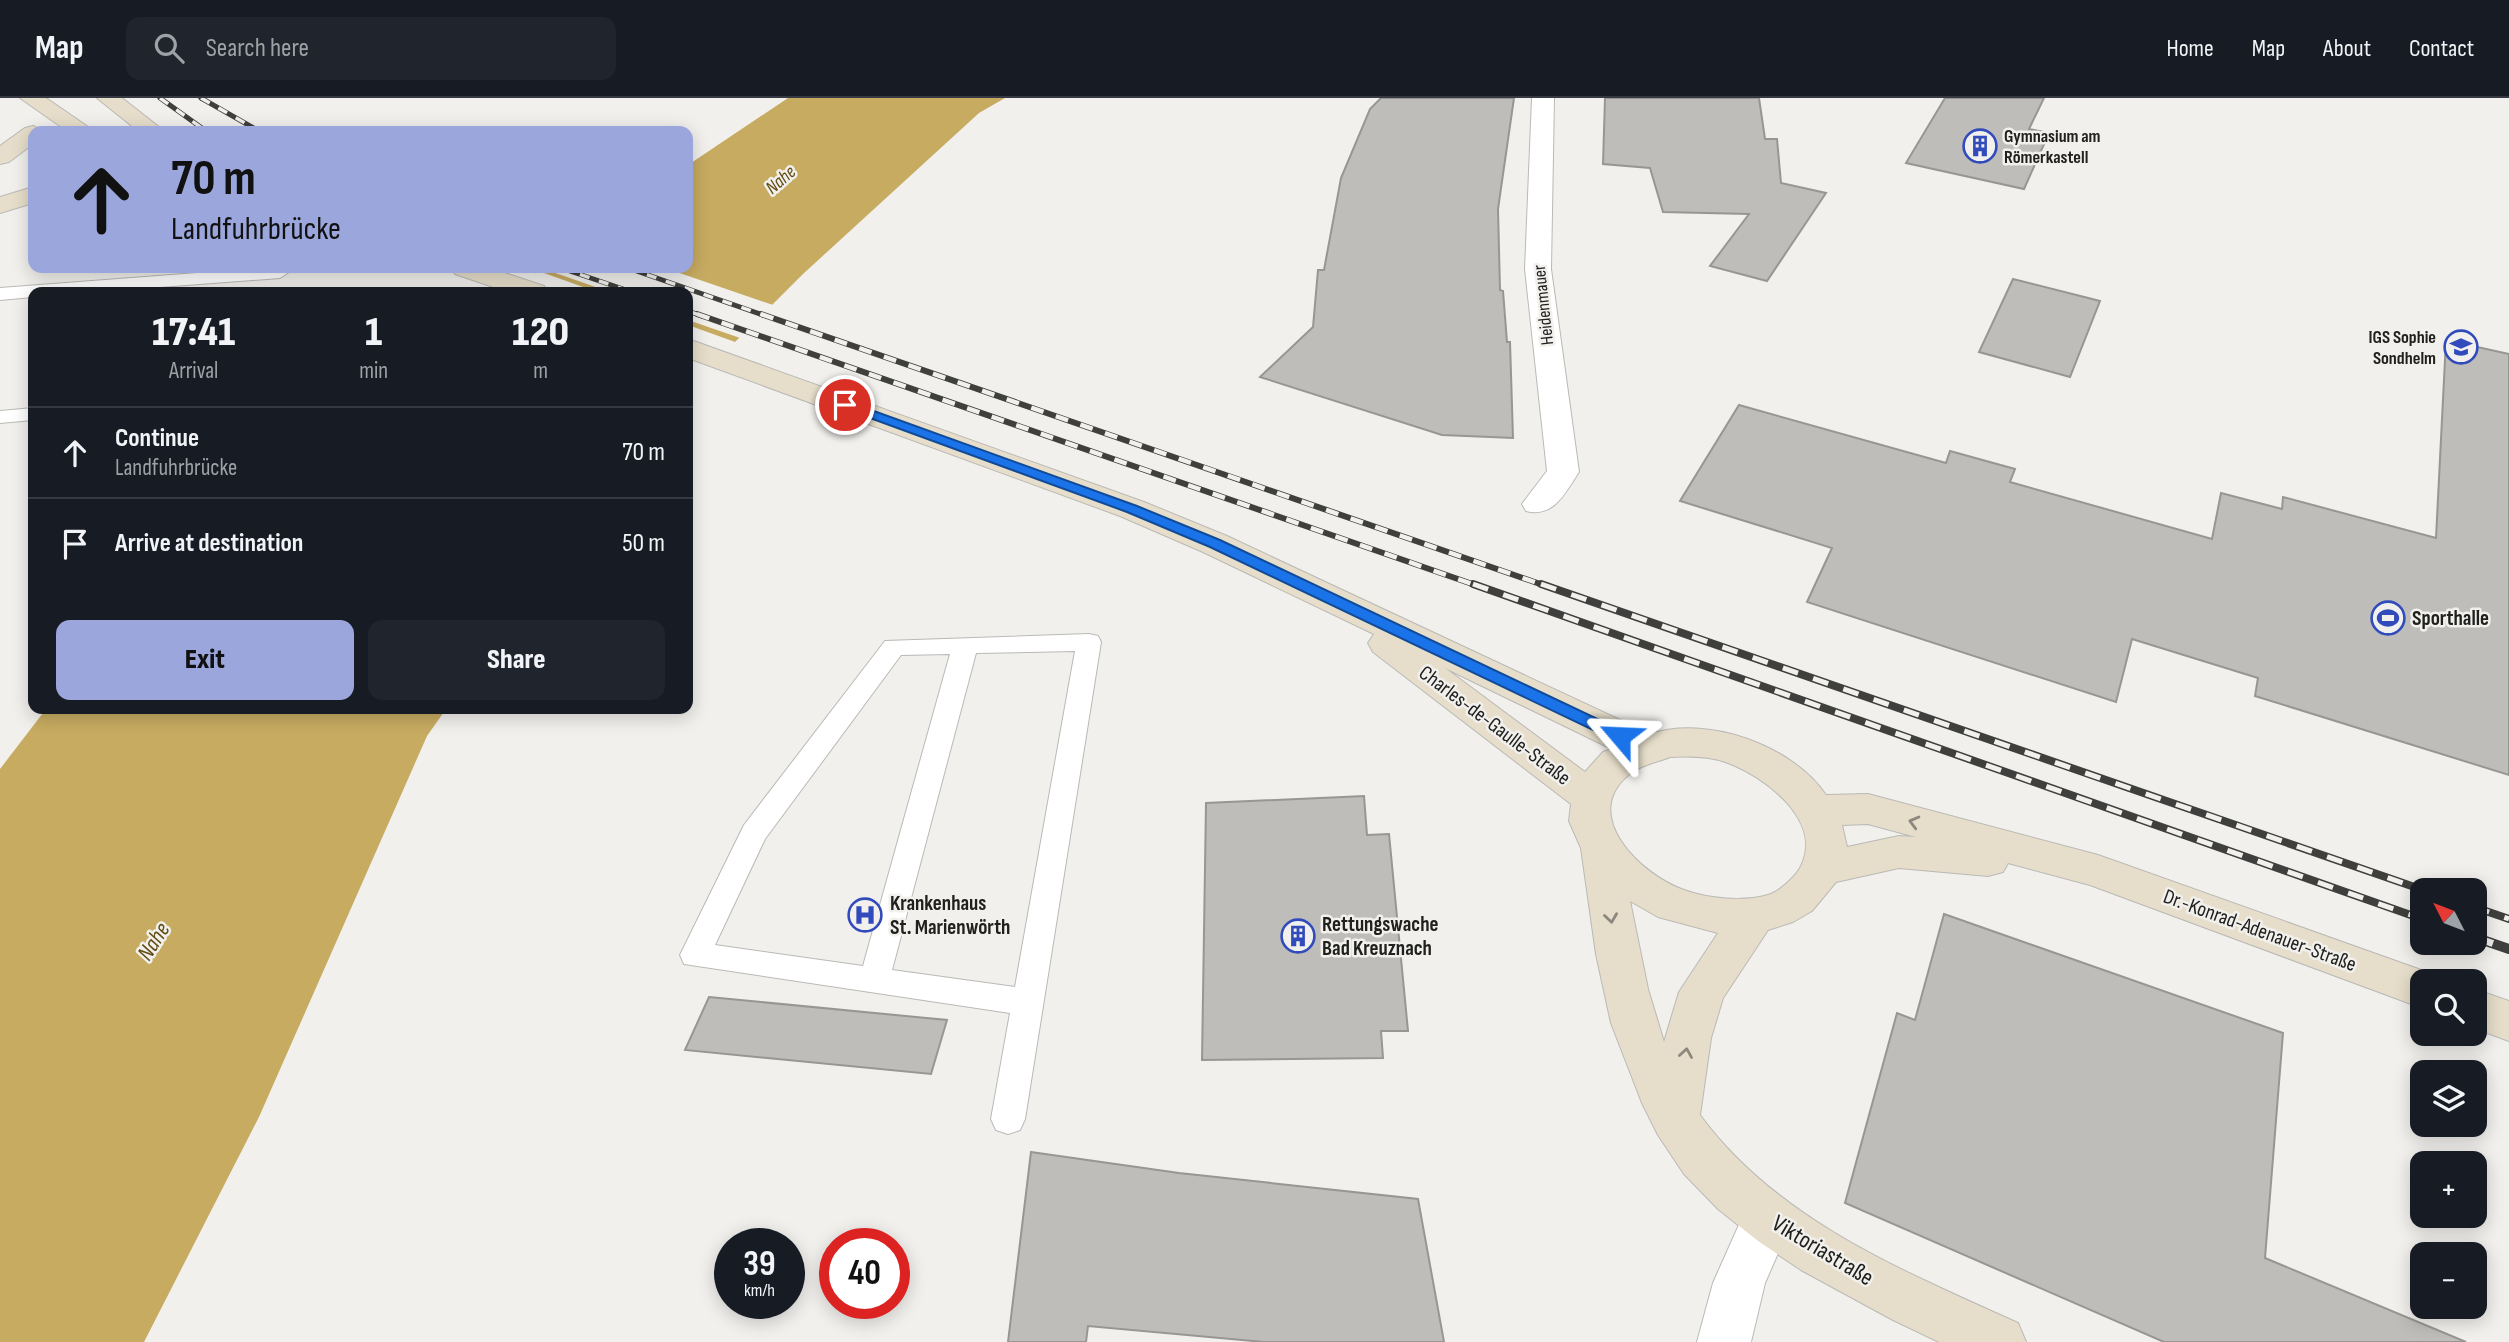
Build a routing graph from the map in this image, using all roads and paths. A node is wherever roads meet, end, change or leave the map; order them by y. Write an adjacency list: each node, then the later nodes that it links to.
1 (31, 98): 4 (street)
2 (108, 98): 7 (street)
3 (1543, 98): 21 (street, Heidenmauer)
4 (54, 114): 5 (street); 6 (street)
5 (41, 126)
6 (74, 126)
7 (145, 126)
8 (28, 137): 9 (street)
9 (0, 157)
10 (28, 197): 11 (street)
11 (0, 205)
12 (267, 273): 14 (lane)
13 (480, 273): 15 (street)
14 (89, 287)
15 (520, 287)
16 (28, 292): 17 (lane)
17 (0, 294)
18 (693, 350): 22 (street, Charles-de-Gaulle-Straße)
19 (28, 414): 20 (lane)
20 (0, 416)
21 (1538, 504)
22 (1295, 581): 24 (street, Charles-de-Gaulle-Straße); 25 (street, Charles-de-Gaulle-Straße)
23 (965, 646): 31 (lane); 31 (lane); 33 (lane)
24 (1645, 748): 25 (street); 26 (street)
25 (1591, 797): 27 (street)
26 (1815, 810): 28 (street); 29 (street, Dr.-Konrad-Adenauer-Straße, one-way to 26)
27 (1601, 850): 30 (street); 37 (street, Viktoriastraße, one-way to 37)
28 (1823, 868): 29 (street, Dr.-Konrad-Adenauer-Straße); 30 (street)
29 (2098, 871): 32 (street, Dr.-Konrad-Adenauer-Straße)
30 (1753, 916): 37 (street, one-way to 30)
31 (874, 980): 33 (lane)
32 (2410, 985)
33 (1028, 1002): 36 (lane)
34 (2487, 1013): 35 (street)
35 (2509, 1021)
36 (1008, 1119)
37 (1675, 1120): 38 (street, Viktoriastraße)
38 (1768, 1217): 39 (street); 40 (street, Viktoriastraße)
39 (1724, 1342)
40 (1999, 1342)

